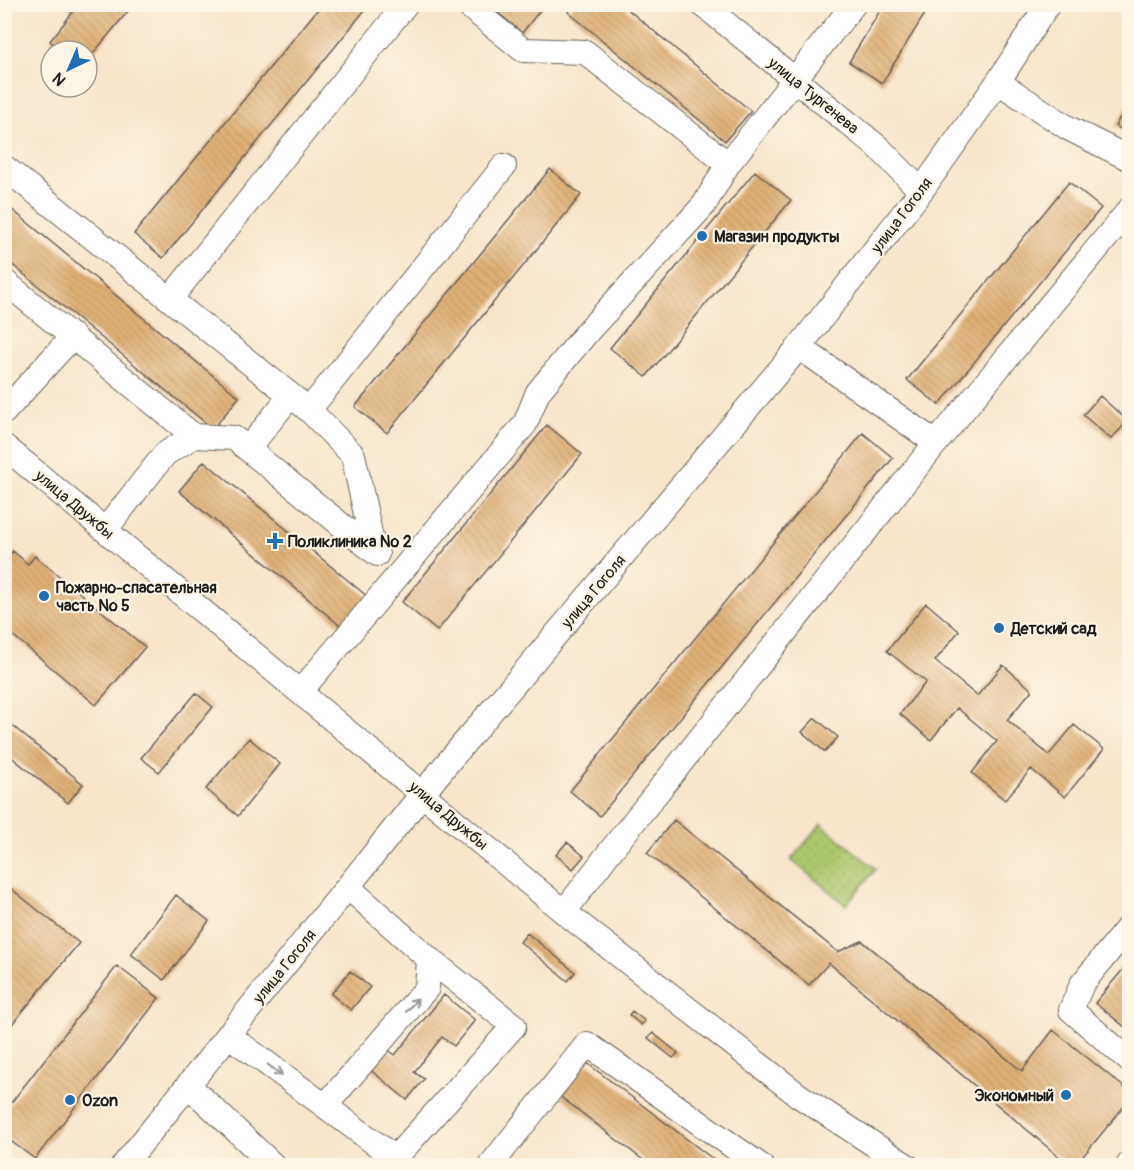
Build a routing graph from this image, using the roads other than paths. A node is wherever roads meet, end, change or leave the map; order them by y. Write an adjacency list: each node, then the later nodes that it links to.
1 (406, 4): 15 (street)
2 (466, 4): 9 (street)
3 (702, 4): 6 (street, улица Тургенева)
4 (854, 4): 6 (street)
5 (1048, 4): 7 (street, улица Гоголя)
6 (795, 80): 9 (street); 12 (street, улица Тургенева)
7 (998, 82): 8 (street); 12 (street, улица Гоголя)
8 (1130, 159)
9 (728, 164): 26 (street)
10 (504, 166): 18 (street)
11 (4, 167): 15 (street)
12 (921, 191): 17 (street, улица Гоголя)
13 (1130, 209): 21 (street)
14 (4, 280): 16 (street)
15 (170, 299): 18 (street)
16 (73, 336): 19 (street); 20 (street)
17 (799, 347): 21 (street); 28 (street, улица Гоголя)
18 (299, 403): 23 (street); 25 (street)
19 (4, 412)
20 (194, 436): 23 (street); 24 (street)
21 (936, 443): 30 (street)
22 (4, 446): 24 (street, улица Дружбы)
23 (248, 449): 25 (street)
24 (105, 530): 27 (street, улица Дружбы)
25 (374, 551): 26 (street)
26 (400, 572): 27 (street)
27 (300, 692): 28 (street, улица Дружбы)
28 (423, 794): 29 (street, улица Гоголя); 30 (street, улица Дружбы)
29 (348, 887): 32 (street); 33 (street, улица Гоголя)
30 (564, 912): 37 (street, улица Дружбы)
31 (1130, 925): 34 (street)
32 (429, 959): 36 (street, one-way to 32); 36 (street)
33 (228, 1035): 35 (street, улица Гоголя); 36 (street, one-way to 36)
34 (1130, 1060)
35 (188, 1085): 38 (street, улица Гоголя); 39 (street)
36 (325, 1106)
37 (907, 1165)
38 (123, 1166)
39 (274, 1166)
40 (490, 1166): 41 (street)
41 (761, 1166)

